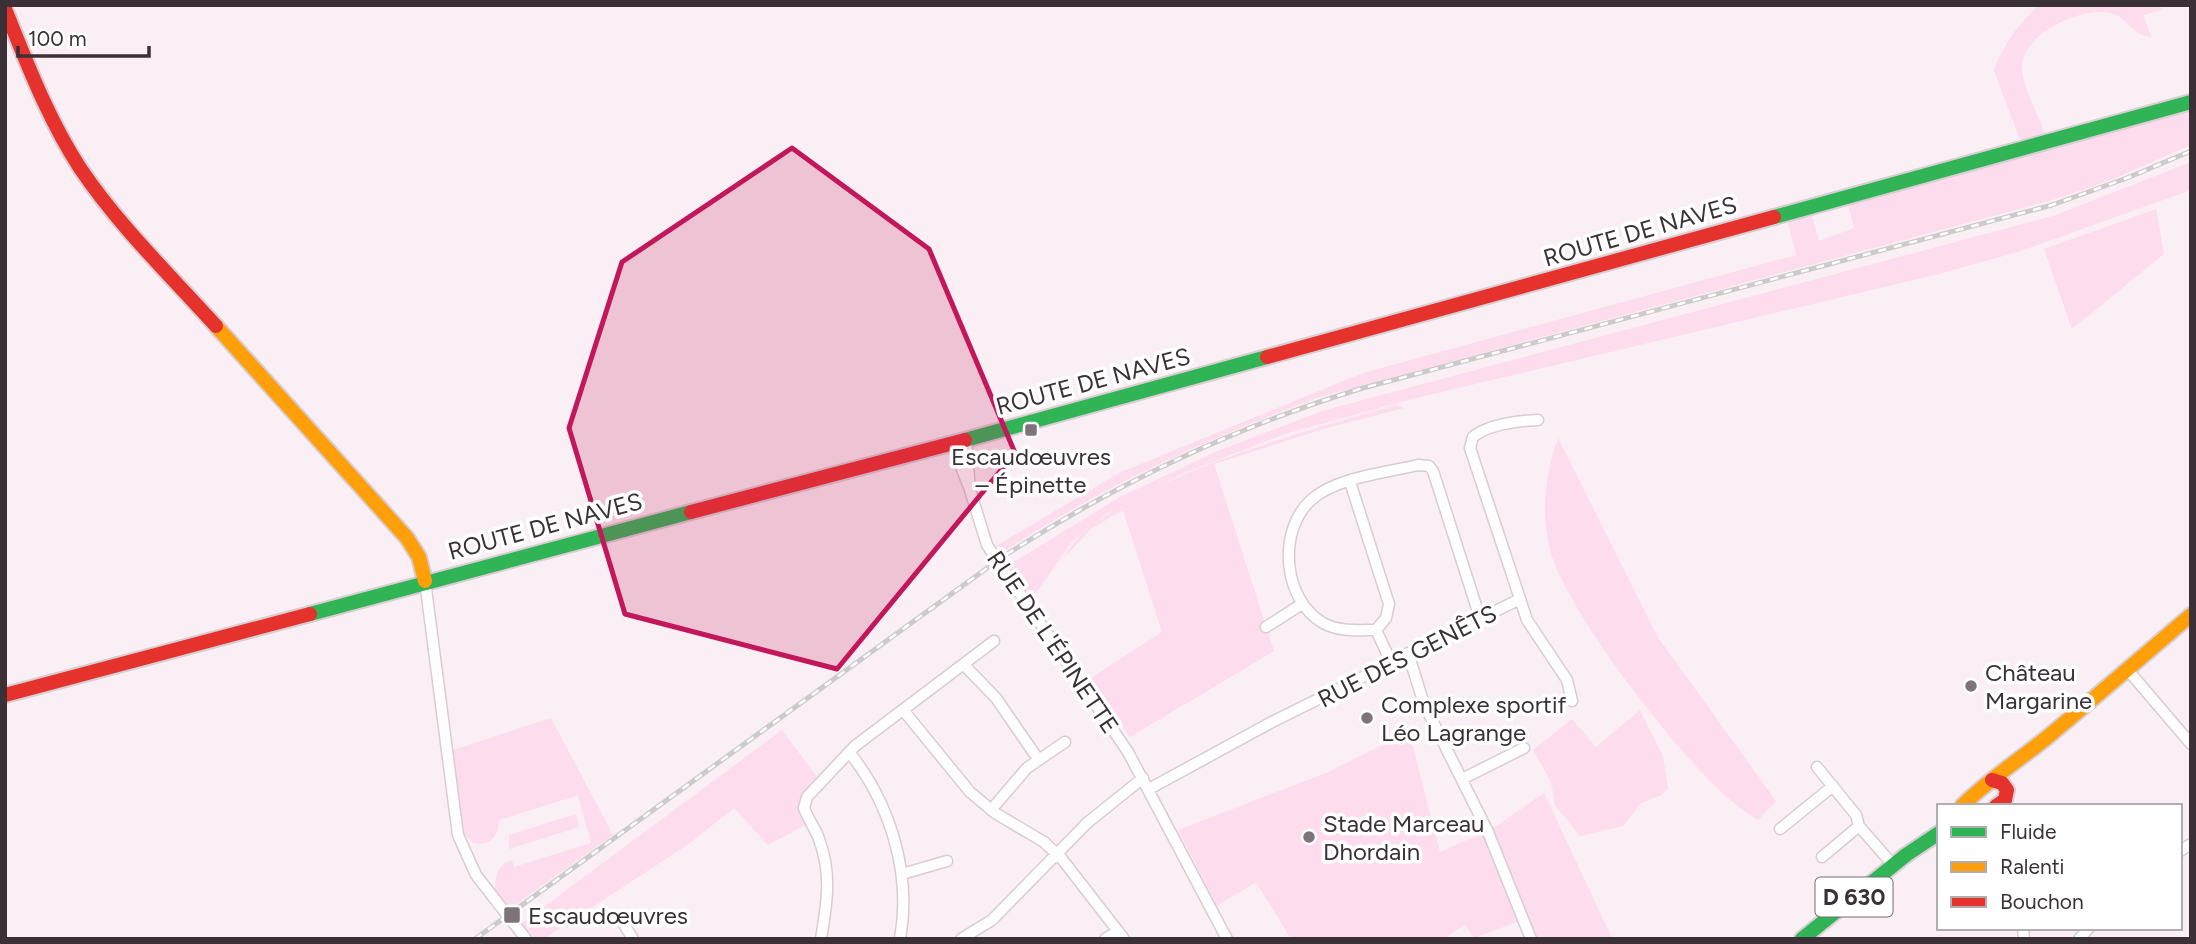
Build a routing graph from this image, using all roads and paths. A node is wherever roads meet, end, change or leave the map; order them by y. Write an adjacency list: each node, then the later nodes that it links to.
1 (5, 9): 6 (main road)
2 (2191, 102): 4 (main road, ROUTE DE NAVES)
3 (1538, 421): 7 (street)
4 (959, 441): 6 (main road, ROUTE DE NAVES); 28 (street, RUE DE L'ÉPINETTE)
5 (1350, 482): 8 (street); 10 (street); 12 (street)
6 (425, 581): 18 (main road, ROUTE DE NAVES); 48 (street)
7 (1520, 599): 10 (street, RUE DES GENÊTS); 19 (street)
8 (1302, 604): 11 (street); 12 (street)
9 (2191, 615): 17 (main road)
10 (1480, 618): 14 (street, RUE DES GENÊTS)
11 (1266, 626)
12 (1376, 630): 15 (street)
13 (994, 641): 16 (street)
14 (1408, 653): 15 (street, RUE DES GENÊTS); 29 (street)
15 (1391, 662): 32 (street, RUE DES GENÊTS)
16 (964, 665): 20 (street); 26 (street)
17 (2127, 669): 21 (main road); 23 (street)
18 (5, 695)
19 (1572, 701)
20 (903, 710): 25 (street); 35 (street)
21 (2049, 736): 30 (main road); 33 (main road)
22 (1065, 742): 26 (street)
23 (2191, 744)
24 (1524, 748): 29 (street)
25 (849, 752): 45 (street); 50 (street)
26 (1038, 759): 35 (street)
27 (1817, 767): 31 (street)
28 (1143, 778): 32 (street, RUE DE L'ÉPINETTE); 40 (street)
29 (1462, 779): 55 (street)
30 (1986, 785): 33 (main road); 33 (main road); 34 (main road)
31 (1833, 786): 36 (street); 38 (street)
32 (1149, 789): 54 (street, RUE DE L'ÉPINETTE)
33 (1997, 802)
34 (1964, 804)
35 (990, 810): 40 (street)
36 (1859, 826): 42 (street); 44 (street)
37 (1937, 826): 41 (main road, D 630)
38 (1780, 829)
39 (1937, 834): 41 (main road, D 630)
40 (1057, 853): 47 (street); 52 (street)
41 (1906, 855): 44 (main road, D 630)
42 (1822, 857)
43 (947, 861): 45 (street)
44 (1893, 865): 56 (main road, D 630)
45 (902, 874): 51 (street)
46 (620, 918): 49 (street)
47 (1121, 935): 53 (street)
48 (526, 939)
49 (633, 939)
50 (821, 939)
51 (900, 939)
52 (961, 939)
53 (1105, 939)
54 (1227, 939)
55 (1531, 939)
56 (1802, 939)

